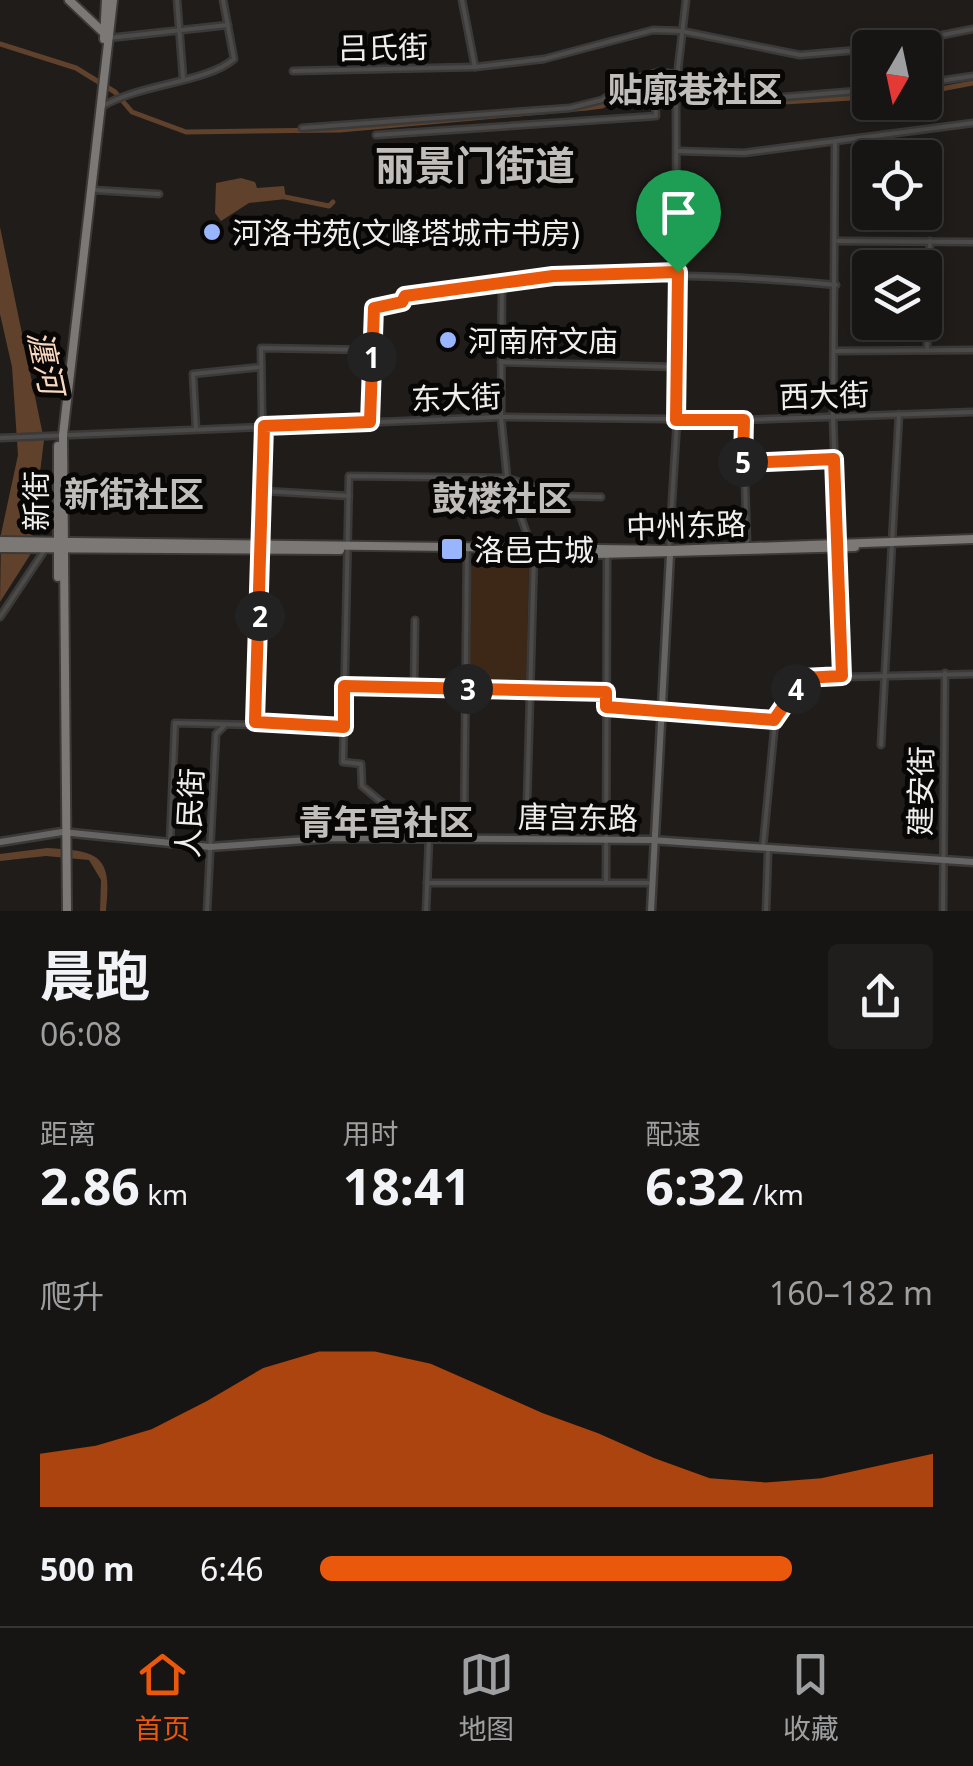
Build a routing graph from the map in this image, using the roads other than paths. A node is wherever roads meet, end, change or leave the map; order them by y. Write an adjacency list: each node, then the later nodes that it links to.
1 (69, 0): 12 (main road)
2 (110, 0): 12 (main road)
3 (177, 0): 10 (street)
4 (223, 0): 7 (street)
5 (462, 0): 14 (street)
6 (686, 0): 9 (street)
7 (228, 25): 10 (street); 18 (street)
8 (973, 29): 11 (street)
9 (681, 31): 13 (street, 吕氏街); 14 (street, 吕氏街); 16 (street)
10 (180, 32): 12 (street); 18 (street)
11 (942, 35)
12 (106, 36): 22 (main road, 新街)
13 (852, 51)
14 (475, 67): 15 (street, 吕氏街)
15 (292, 71)
16 (678, 72): 20 (street); 21 (street); 24 (street)
17 (973, 76): 19 (street)
18 (183, 77): 22 (street)
19 (942, 81)
20 (676, 86): 25 (street); 27 (street)
21 (852, 91)
22 (99, 109): 28 (main road, 新街)
23 (973, 123): 26 (street)
24 (302, 128)
25 (376, 136)
26 (835, 143): 27 (street); 30 (street)
27 (677, 151): 33 (street)
28 (90, 190): 29 (street); 52 (main road, 新街)
29 (159, 194)
30 (837, 241): 31 (street); 35 (street)
31 (930, 241): 32 (street); 37 (street)
32 (973, 242)
33 (678, 272): 34 (street); 35 (street); 41 (street)
34 (502, 281): 36 (street); 40 (street)
35 (836, 285): 39 (street)
36 (372, 350): 42 (street); 49 (street)
37 (927, 350): 38 (street); 39 (street)
38 (973, 350)
39 (834, 351): 46 (street)
40 (501, 362): 41 (street); 45 (street)
41 (677, 367): 47 (street)
42 (261, 368): 50 (street); 51 (street)
43 (973, 412): 44 (street, 西大街)
44 (898, 414): 46 (street, 西大街); 62 (street)
45 (501, 417): 47 (street, 东大街); 49 (street, 东大街); 56 (street)
46 (833, 418): 48 (street, 西大街); 54 (street)
47 (676, 420): 48 (street, 西大街); 70 (street)
48 (744, 420): 55 (street)
49 (370, 422): 50 (street, 东大街)
50 (264, 426): 51 (street, 东大街); 57 (street)
51 (196, 429): 52 (street, 东大街)
52 (61, 435): 53 (street, 东大街); 63 (main road, 新街)
53 (0, 438)
54 (834, 459): 55 (street); 65 (street)
55 (743, 463): 64 (street)
56 (504, 478): 58 (street); 59 (street); 69 (street)
57 (263, 491): 58 (street); 66 (street)
58 (349, 496): 67 (street)
59 (602, 497)
60 (973, 541): 62 (main road, 中州东路)
61 (0, 544): 63 (main road, 中州东路)
62 (894, 544): 65 (main road, 中州东路); 75 (street)
63 (53, 545): 66 (main road, 中州东路); 72 (street); 90 (main road, 新街)
64 (747, 545): 65 (main road, 中州东路); 70 (main road, 中州东路)
65 (838, 545): 70 (main road, 中州东路); 77 (street)
66 (264, 546): 67 (main road, 中州东路); 87 (street)
67 (349, 548): 68 (main road, 中州东路); 78 (street)
68 (467, 550): 69 (main road, 中州东路); 80 (street)
69 (533, 552): 70 (main road, 中州东路); 71 (main road, 中州东路); 81 (street)
70 (669, 554): 71 (main road, 中州东路); 84 (street)
71 (607, 556): 82 (street)
72 (0, 618)
73 (414, 620): 79 (street)
74 (945, 673): 75 (street); 76 (street); 101 (street, 建安街)
75 (884, 674): 77 (street); 89 (street)
76 (973, 674)
77 (842, 676): 85 (street)
78 (344, 686): 79 (street); 88 (street)
79 (414, 689): 80 (street)
80 (465, 689): 81 (street); 93 (street)
81 (531, 691): 82 (street); 94 (street)
82 (606, 692): 83 (street)
83 (606, 707): 84 (street); 95 (street)
84 (661, 712): 85 (street); 96 (street)
85 (774, 720): 100 (street)
86 (227, 722): 87 (street); 98 (street); 99 (street, 人民街)
87 (255, 722): 88 (street)
88 (344, 727): 91 (street)
89 (881, 745)
90 (64, 832): 97 (street, 唐宫东路); 98 (street, 唐宫东路); 106 (main road, 新街)
91 (413, 838): 92 (street, 唐宫东路); 99 (street, 唐宫东路)
92 (430, 838): 93 (street, 唐宫东路); 104 (street)
93 (464, 838): 94 (street, 唐宫东路)
94 (526, 839): 95 (street, 唐宫东路)
95 (607, 840): 96 (street, 唐宫东路); 103 (street)
96 (653, 840): 100 (street, 唐宫东路); 105 (street); 109 (street)
97 (0, 842)
98 (170, 844): 99 (street, 唐宫东路)
99 (210, 847): 107 (street, 人民街)
100 (766, 847): 101 (street, 唐宫东路); 110 (street)
101 (942, 861): 102 (street, 唐宫东路); 111 (street, 建安街)
102 (973, 862)
103 (606, 882): 104 (street); 105 (street)
104 (427, 883): 108 (street)
105 (648, 883): 109 (street)
106 (65, 911)
107 (207, 911)
108 (426, 911)
109 (649, 911)
110 (766, 911)
111 (943, 911)

